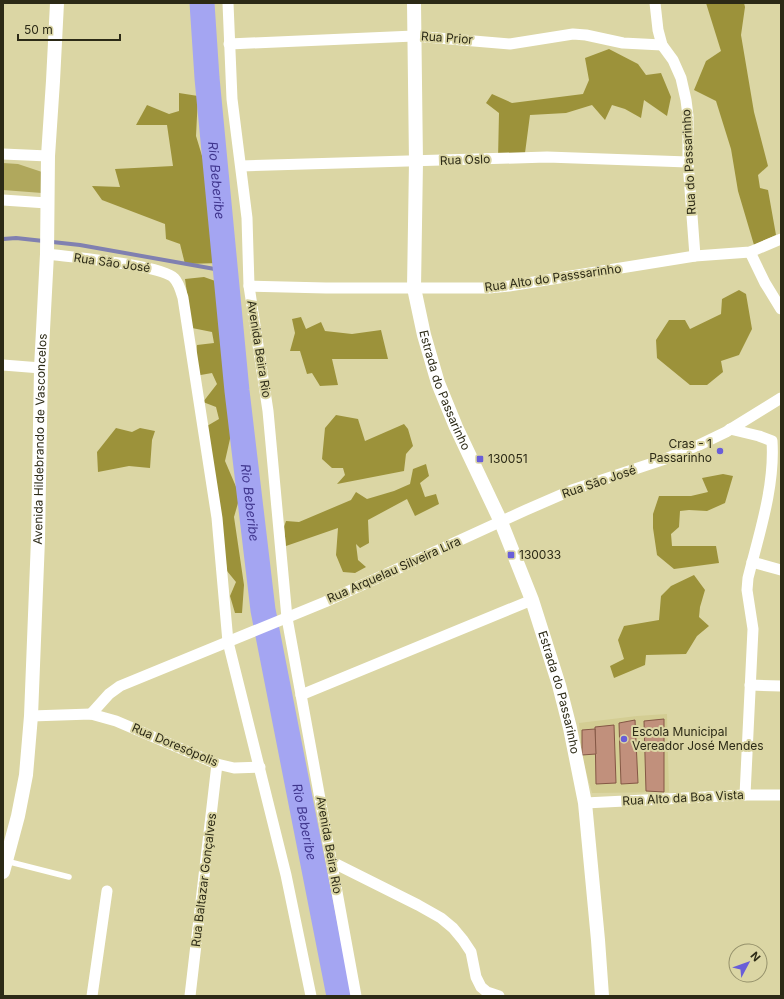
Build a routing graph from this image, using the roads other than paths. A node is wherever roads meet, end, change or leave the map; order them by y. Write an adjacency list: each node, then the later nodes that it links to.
1 (57, 3): 9 (street, Avenida Hildebrando de Vasconcelos)
2 (228, 3): 6 (street, Avenida Beira Rio)
3 (414, 3): 5 (street, Estrada do Passarinho)
4 (655, 3): 7 (street, Rua do Passarinho)
5 (414, 36): 6 (street, Rua Prior); 7 (street, Rua Prior); 10 (street, Estrada do Passarinho)
6 (230, 44): 12 (street, Avenida Beira Rio)
7 (662, 45): 11 (street, Rua do Passarinho)
8 (3, 154): 9 (street)
9 (48, 156): 14 (street, Avenida Hildebrando de Vasconcelos)
10 (416, 162): 11 (street, Rua Oslo); 12 (street, Rua Oslo); 20 (street, Estrada do Passarinho)
11 (688, 162): 18 (street, Rua do Passarinho)
12 (241, 166): 19 (street, Avenida Beira Rio)
13 (3, 200): 14 (street)
14 (47, 203): 16 (street, Avenida Hildebrando de Vasconcelos)
15 (781, 239): 17 (street, Rua Alto do Passsarinho)
16 (47, 246): 23 (street, Avenida Hildebrando de Vasconcelos); 31 (street, Rua São José)
17 (750, 252): 18 (street, Rua Alto do Passsarinho); 21 (street)
18 (695, 256): 20 (street, Rua Alto do Passsarinho)
19 (249, 286): 20 (street, Rua Alto do Passsarinho); 30 (street, Avenida Beira Rio)
20 (414, 288): 26 (street, Estrada do Passarinho)
21 (781, 309)
22 (3, 365): 23 (street)
23 (41, 368): 36 (street, Avenida Hildebrando de Vasconcelos)
24 (781, 398): 25 (street, Rua São José)
25 (730, 429): 26 (street, Rua São José); 27 (street)
26 (501, 522): 29 (street, Estrada do Passarinho); 30 (street, Rua Arquelau Silveira Lira)
27 (752, 562): 28 (street); 32 (street)
28 (781, 570)
29 (532, 600): 34 (street); 41 (street, Estrada do Passarinho)
30 (287, 618): 31 (street, Rua Arquelau Silveira Lira); 34 (street, Avenida Beira Rio)
31 (228, 642): 35 (street); 38 (street)
32 (750, 685): 33 (street); 39 (street)
33 (781, 686)
34 (301, 695): 43 (street, Avenida Beira Rio)
35 (91, 714): 36 (street); 37 (street, Rua Doresópolis)
36 (31, 716): 42 (street, Avenida Hildebrando de Vasconcelos)
37 (217, 764): 38 (street, Rua Doresópolis); 47 (street, Rua Baltazar Gonçalves)
38 (260, 767): 48 (street)
39 (745, 795): 40 (street, Rua Alto da Boa Vista); 41 (street, Rua Alto da Boa Vista)
40 (781, 795)
41 (585, 803): 51 (street, Estrada do Passarinho)
42 (5, 861): 44 (lane)
43 (332, 862): 49 (street, Avenida Beira Rio); 50 (street)
44 (69, 877)
45 (107, 891): 46 (street)
46 (92, 996)
47 (190, 996)
48 (311, 996)
49 (356, 996)
50 (499, 996)
51 (602, 996)

